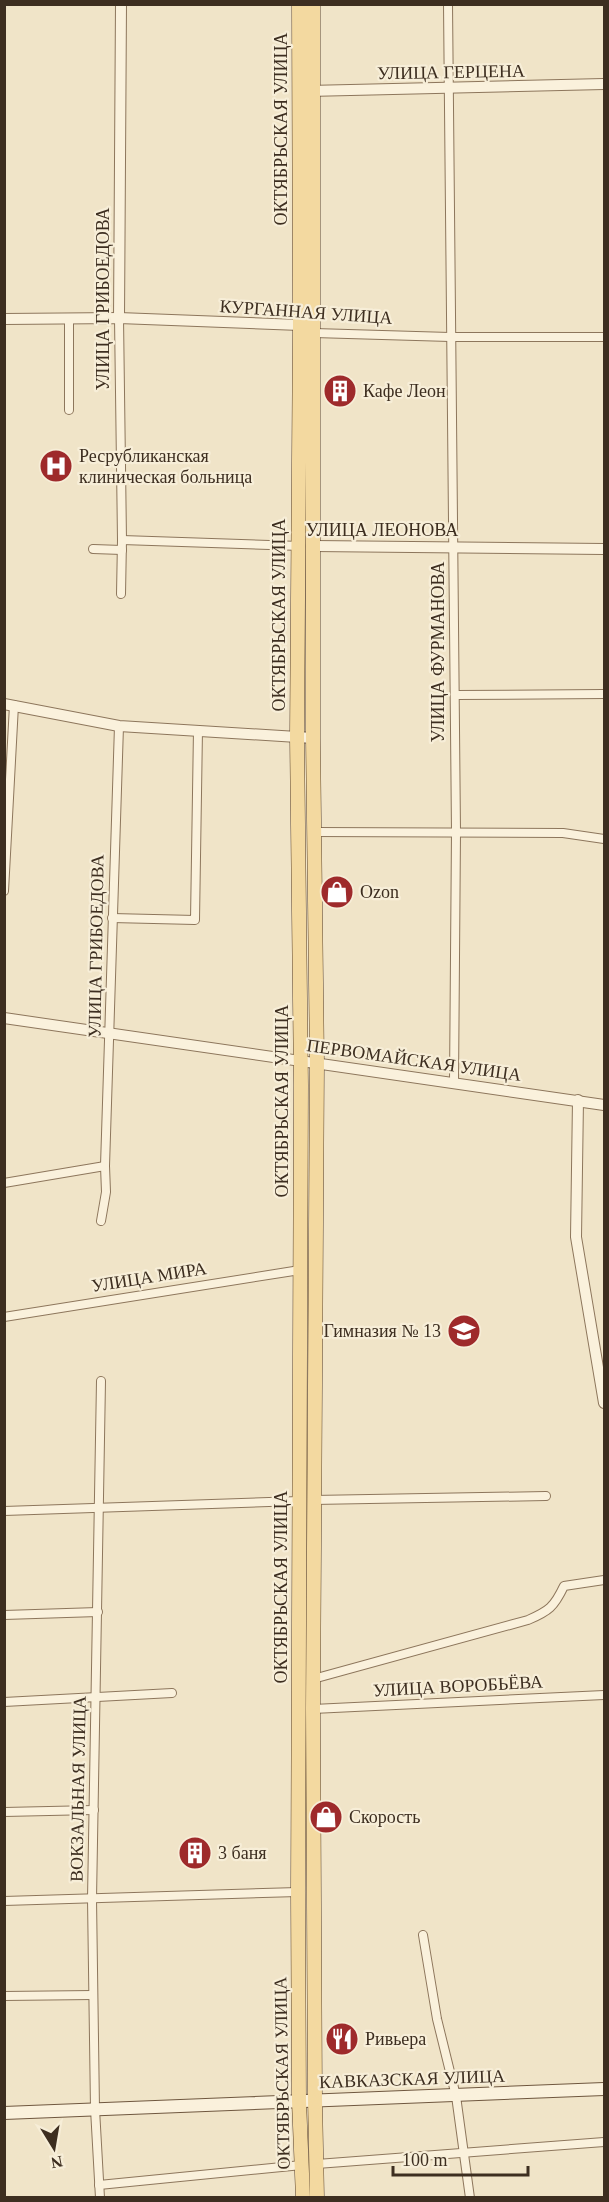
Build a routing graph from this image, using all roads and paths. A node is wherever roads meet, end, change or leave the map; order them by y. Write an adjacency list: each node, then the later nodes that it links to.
1 (122, 4): 10 (street, УЛИЦА ГРИБОЕДОВА)
2 (299, 4): 7 (main road, ОКТЯБРЬСКАЯ УЛИЦА)
3 (313, 4): 8 (main road, ОКТЯБРЬСКАЯ УЛИЦА)
4 (448, 4): 6 (street, УЛИЦА ФУРМАНОВА)
5 (604, 84): 6 (street, УЛИЦА ГЕРЦЕНА)
6 (448, 89): 8 (street, УЛИЦА ГЕРЦЕНА); 14 (street, УЛИЦА ФУРМАНОВА)
7 (299, 92): 8 (street, УЛИЦА ГЕРЦЕНА); 12 (main road, ОКТЯБРЬСКАЯ УЛИЦА)
8 (313, 92): 13 (main road, ОКТЯБРЬСКАЯ УЛИЦА)
9 (69, 318): 10 (street, КУРГАННАЯ УЛИЦА); 11 (street, КУРГАННАЯ УЛИЦА); 16 (street)
10 (119, 318): 12 (street, КУРГАННАЯ УЛИЦА); 17 (street, УЛИЦА ГРИБОЕДОВА)
11 (4, 319)
12 (300, 325): 13 (street, КУРГАННАЯ УЛИЦА); 18 (main road, ОКТЯБРЬСКАЯ УЛИЦА)
13 (314, 333): 14 (street, КУРГАННАЯ УЛИЦА); 19 (main road, ОКТЯБРЬСКАЯ УЛИЦА)
14 (450, 337): 15 (street, КУРГАННАЯ УЛИЦА); 20 (street, УЛИЦА ФУРМАНОВА)
15 (604, 337)
16 (69, 410)
17 (122, 540): 18 (street, УЛИЦА ЛЕОНОВА); 23 (street, УЛИЦА ГРИБОЕДОВА)
18 (297, 546): 19 (street, УЛИЦА ЛЕОНОВА); 30 (main road, ОКТЯБРЬСКАЯ УЛИЦА)
19 (314, 546): 20 (street, УЛИЦА ЛЕОНОВА); 31 (main road, ОКТЯБРЬСКАЯ УЛИЦА)
20 (454, 547): 22 (street, УЛИЦА ЛЕОНОВА); 26 (street, УЛИЦА ФУРМАНОВА)
21 (93, 549): 23 (street)
22 (604, 549)
23 (122, 550): 24 (street, УЛИЦА ГРИБОЕДОВА)
24 (121, 594)
25 (604, 694): 26 (street)
26 (455, 695): 33 (street, УЛИЦА ФУРМАНОВА)
27 (9, 704): 28 (street); 35 (street)
28 (119, 726): 29 (street); 36 (street, УЛИЦА ГРИБОЕДОВА)
29 (198, 730): 30 (street); 36 (street)
30 (297, 737): 31 (street); 39 (main road, ОКТЯБРЬСКАЯ УЛИЦА)
31 (313, 738): 32 (main road, ОКТЯБРЬСКАЯ УЛИЦА)
32 (315, 832): 33 (street); 40 (main road, ОКТЯБРЬСКАЯ УЛИЦА)
33 (456, 832): 34 (street); 41 (street, УЛИЦА ФУРМАНОВА)
34 (604, 839)
35 (4, 891)
36 (112, 918): 38 (street, УЛИЦА ГРИБОЕДОВА)
37 (4, 1018): 38 (street, ПЕРВОМАЙСКАЯ УЛИЦА)
38 (110, 1033): 39 (street, ПЕРВОМАЙСКАЯ УЛИЦА); 44 (street, УЛИЦА ГРИБОЕДОВА)
39 (300, 1060): 40 (street, ПЕРВОМАЙСКАЯ УЛИЦА); 47 (main road, ОКТЯБРЬСКАЯ УЛИЦА)
40 (317, 1063): 41 (street, ПЕРВОМАЙСКАЯ УЛИЦА); 53 (main road, ОКТЯБРЬСКАЯ УЛИЦА)
41 (454, 1082): 42 (street, ПЕРВОМАЙСКАЯ УЛИЦА)
42 (578, 1100): 43 (street, ПЕРВОМАЙСКАЯ УЛИЦА); 50 (street)
43 (604, 1105)
44 (105, 1166): 45 (street); 46 (street, УЛИЦА ГРИБОЕДОВА)
45 (4, 1183)
46 (101, 1221)
47 (300, 1270): 48 (street, УЛИЦА МИРА); 53 (main road, ОКТЯБРЬСКАЯ УЛИЦА)
48 (4, 1317)
49 (101, 1381): 54 (street, ВОКЗАЛЬНАЯ УЛИЦА)
50 (602, 1385): 51 (street)
51 (604, 1403)
52 (546, 1496): 53 (street)
53 (306, 1500): 54 (street); 59 (main road, ОКТЯБРЬСКАЯ УЛИЦА); 67 (main road, ОКТЯБРЬСКАЯ УЛИЦА)
54 (100, 1506): 55 (street); 57 (street, ВОКЗАЛЬНАЯ УЛИЦА)
55 (4, 1511)
56 (604, 1580): 59 (street)
57 (98, 1612): 58 (street); 62 (street, ВОКЗАЛЬНАЯ УЛИЦА)
58 (4, 1615)
59 (313, 1679): 64 (main road, ОКТЯБРЬСКАЯ УЛИЦА)
60 (172, 1693): 62 (street)
61 (604, 1695): 64 (street, УЛИЦА ВОРОБЬЁВА)
62 (96, 1697): 63 (street); 65 (street, ВОКЗАЛЬНАЯ УЛИЦА)
63 (4, 1702)
64 (313, 1709): 75 (main road, ОКТЯБРЬСКАЯ УЛИЦА)
65 (94, 1810): 66 (street); 68 (street, ВОКЗАЛЬНАЯ УЛИЦА)
66 (4, 1812)
67 (298, 1892): 68 (street); 76 (main road, ОКТЯБРЬСКАЯ УЛИЦА)
68 (92, 1899): 69 (street); 71 (street, ВОКЗАЛЬНАЯ УЛИЦА)
69 (4, 1901)
70 (423, 1935): 74 (street)
71 (93, 1995): 72 (street); 77 (street, ВОКЗАЛЬНАЯ УЛИЦА)
72 (4, 1996)
73 (604, 2090): 74 (main road, КАВКАЗСКАЯ УЛИЦА)
74 (456, 2096): 75 (main road, КАВКАЗСКАЯ УЛИЦА); 80 (street)
75 (315, 2100): 76 (main road, КАВКАЗСКАЯ УЛИЦА); 81 (main road, ОКТЯБРЬСКАЯ УЛИЦА)
76 (300, 2101): 77 (main road, КАВКАЗСКАЯ УЛИЦА); 82 (main road, ОКТЯБРЬСКАЯ УЛИЦА)
77 (95, 2109): 78 (main road, КАВКАЗСКАЯ УЛИЦА); 83 (street, ВОКЗАЛЬНАЯ УЛИЦА)
78 (4, 2113)
79 (604, 2142): 80 (street)
80 (464, 2151): 81 (street); 87 (street)
81 (317, 2164): 86 (main road, ОКТЯБРЬСКАЯ УЛИЦА)
82 (302, 2165): 83 (street); 85 (main road, ОКТЯБРЬСКАЯ УЛИЦА)
83 (99, 2185): 84 (street, ВОКЗАЛЬНАЯ УЛИЦА)
84 (100, 2198)
85 (303, 2198)
86 (317, 2198)
87 (470, 2198)

